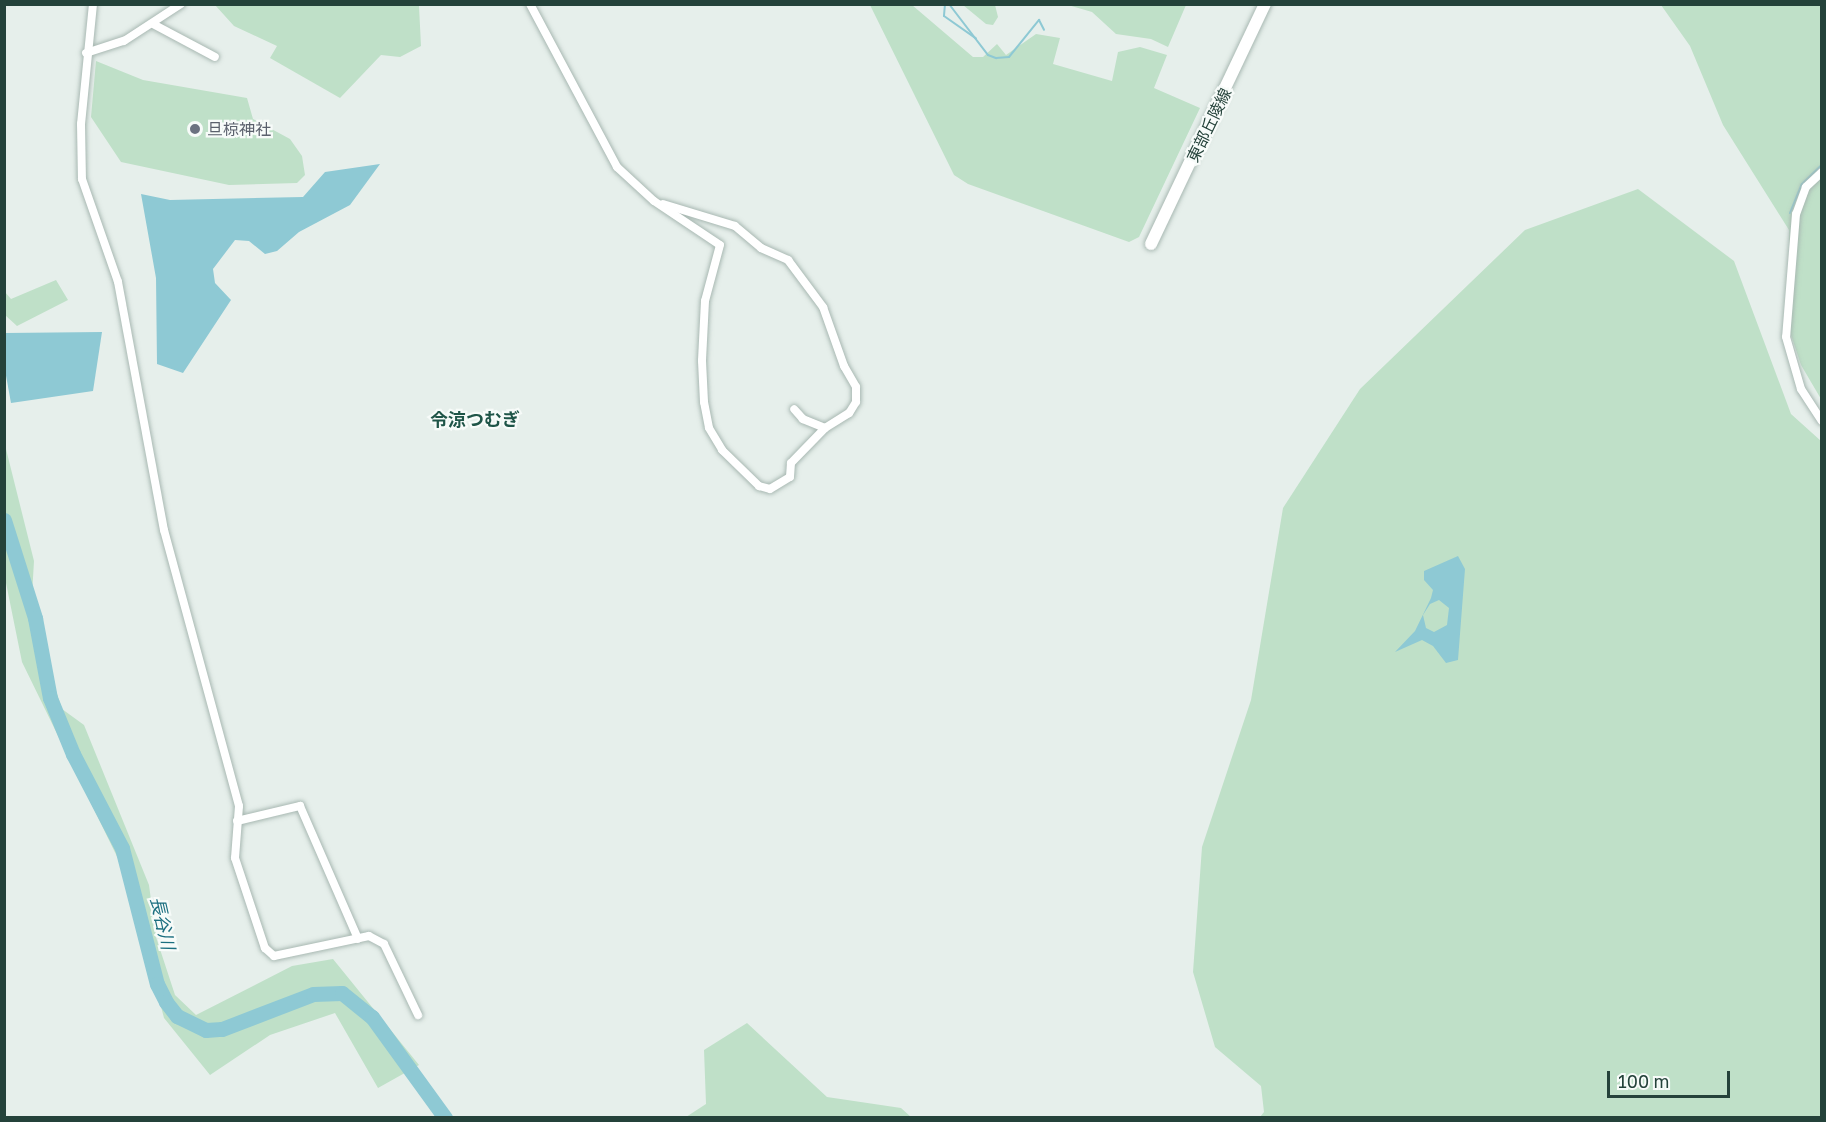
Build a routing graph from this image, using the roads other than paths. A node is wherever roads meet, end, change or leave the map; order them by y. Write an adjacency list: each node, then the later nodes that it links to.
1 (93, 4): 6 (street)
2 (181, 4): 5 (street)
3 (530, 4): 9 (street)
4 (1265, 4): 10 (street, 東部丘陵線)
5 (153, 24): 6 (street); 7 (street)
6 (86, 53): 14 (street)
7 (215, 57)
8 (1821, 172): 12 (street)
9 (654, 201): 13 (street); 13 (street)
10 (1151, 244)
11 (794, 409): 13 (street)
12 (1821, 421)
13 (825, 428)
14 (237, 821): 15 (street); 15 (street)
15 (358, 939): 16 (street)
16 (418, 1015)

